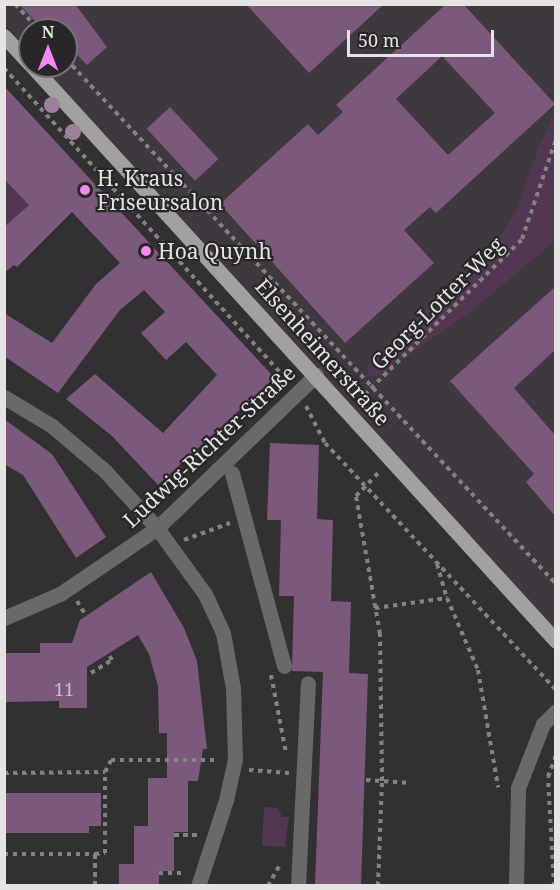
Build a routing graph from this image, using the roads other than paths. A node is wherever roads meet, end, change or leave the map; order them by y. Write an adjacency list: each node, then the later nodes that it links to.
1 (4, 36): 2 (main road, Elsenheimerstraße)
2 (18, 51)
3 (43, 78): 4 (main road, Elsenheimerstraße)
4 (316, 375): 7 (street, Ludwig-Richter-Straße); 9 (main road, Elsenheimerstraße)
5 (4, 397): 7 (street)
6 (232, 473): 10 (street)
7 (157, 528): 8 (street, Ludwig-Richter-Straße); 13 (street)
8 (4, 618)
9 (555, 641)
10 (277, 668)
11 (308, 683): 14 (street)
12 (555, 711): 15 (street)
13 (200, 879)
14 (298, 885)
15 (516, 885)

